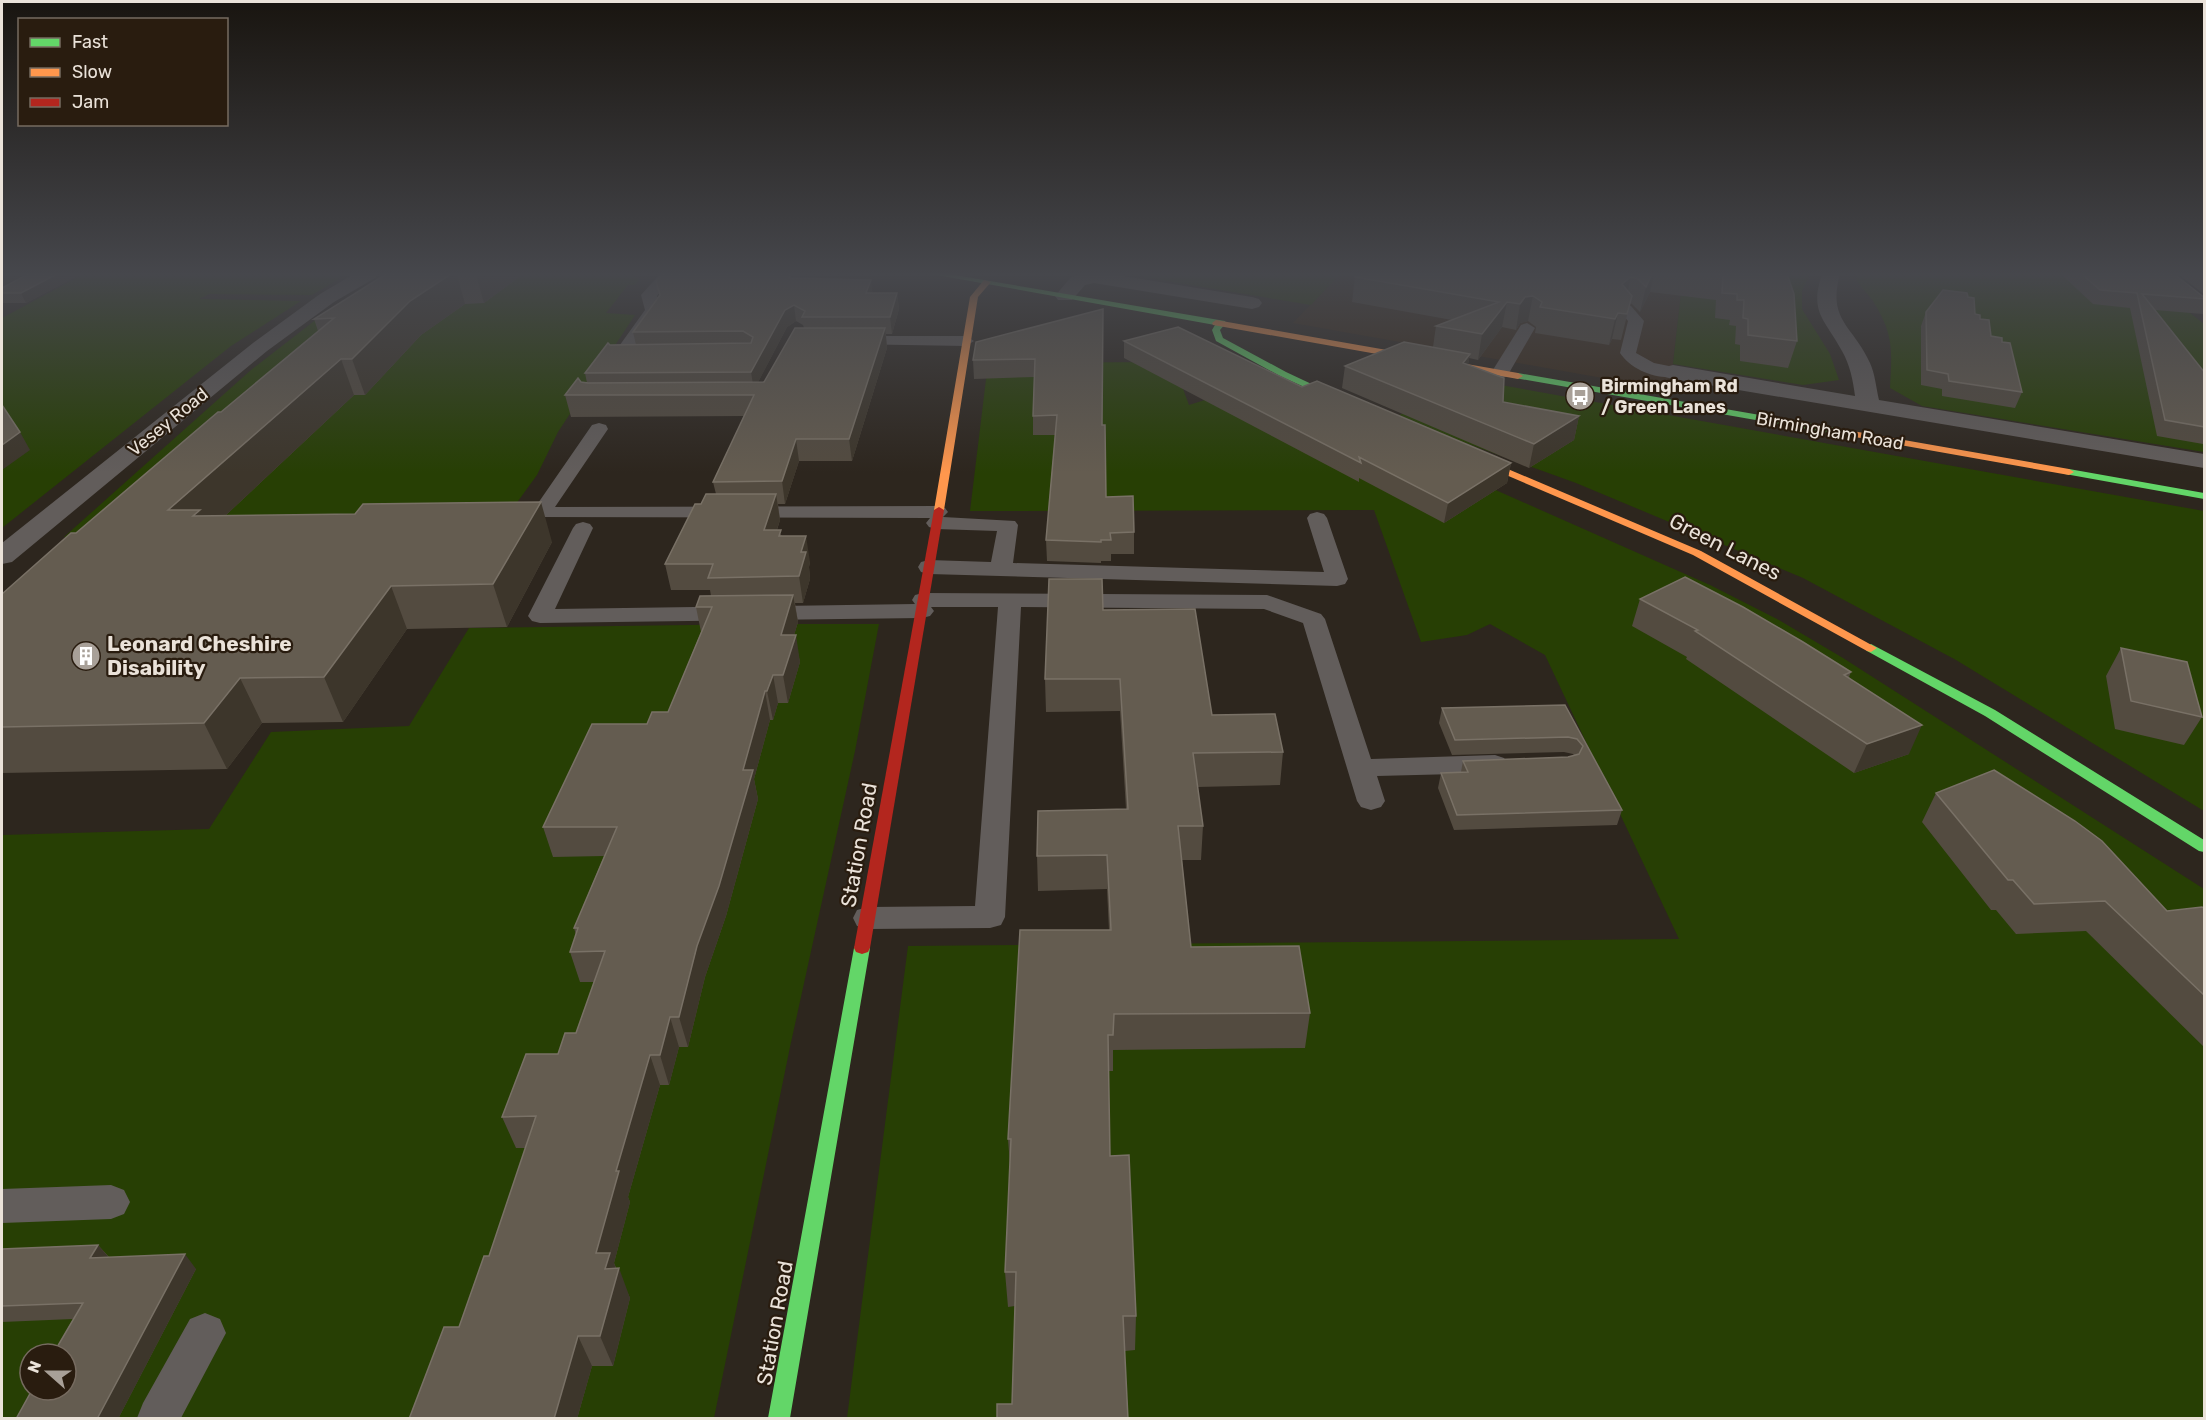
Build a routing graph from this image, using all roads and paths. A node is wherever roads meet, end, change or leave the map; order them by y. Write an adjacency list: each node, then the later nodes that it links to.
1 (269, 340): 23 (street, Vesey Road)
2 (631, 340): 11 (lane)
3 (932, 340): 10 (lane)
4 (966, 340): 20 (street, Station Road)
5 (1221, 340): 15 (street)
6 (1318, 340): 13 (street, Birmingham Road)
7 (1520, 340): 13 (lane)
8 (1631, 340): 12 (lane)
9 (1846, 340): 14 (street)
10 (837, 341)
11 (654, 356)
12 (1672, 372): 14 (street, Birmingham Road)
13 (1500, 373): 19 (street, Birmingham Road)
14 (1868, 404): 18 (street, Birmingham Road)
15 (1358, 408)
16 (598, 429): 20 (lane)
17 (1456, 450): 31 (street, Green Lanes)
18 (2205, 461)
19 (2205, 496)
20 (937, 518): 24 (street, Station Road); 25 (lane)
21 (1317, 518): 25 (lane)
22 (583, 528): 27 (lane)
23 (2, 556)
24 (929, 567): 25 (lane); 27 (street, Station Road)
25 (1001, 569)
26 (1010, 600): 27 (lane); 29 (lane); 32 (lane)
27 (922, 605): 32 (street, Station Road)
28 (1516, 764): 29 (lane)
29 (1361, 768): 30 (lane)
30 (1371, 801)
31 (2205, 847)
32 (868, 918): 37 (street, Station Road)
33 (111, 1202): 34 (lane)
34 (2, 1206)
35 (206, 1333): 36 (lane)
36 (158, 1419)
37 (779, 1419)

